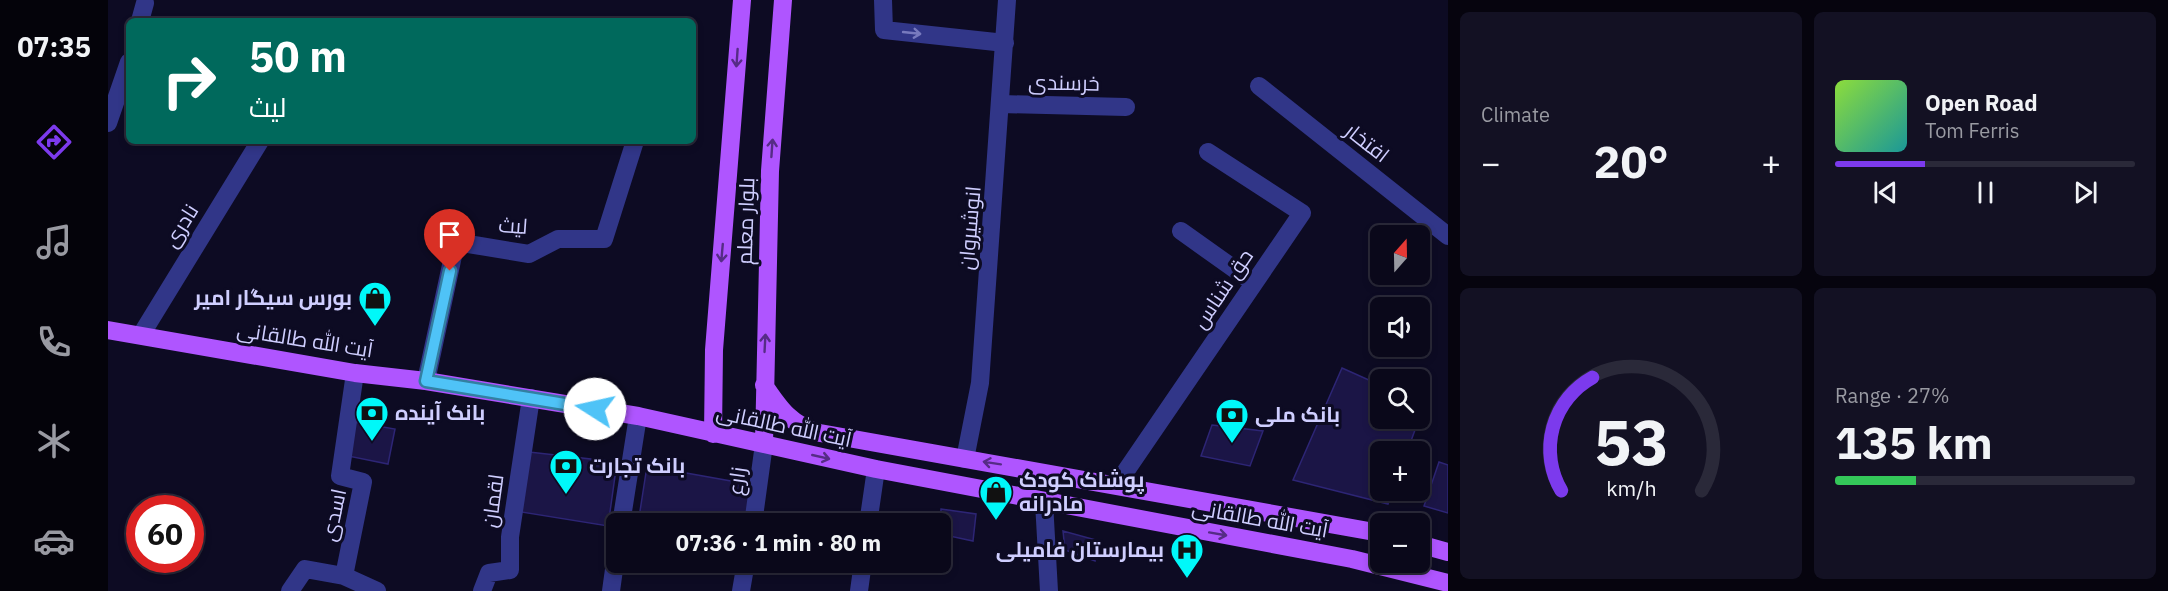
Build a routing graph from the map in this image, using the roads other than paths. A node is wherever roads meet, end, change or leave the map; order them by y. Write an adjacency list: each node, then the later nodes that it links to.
1 (742, 0): 26 (main road, بلوار معلم, one-way to 26)
2 (783, 0): 23 (main road, بلوار معلم, one-way to 2)
3 (883, 0): 7 (street, one-way to 7)
4 (1007, 0): 7 (street, انوشیروان)
5 (145, 3): 6 (street)
6 (141, 18)
7 (1005, 43): 10 (street, انوشیروان)
8 (126, 71): 12 (street)
9 (1259, 86): 17 (street, افتخار)
10 (1001, 104): 11 (street, خرسندی); 28 (street, انوشیروان)
11 (1126, 107)
12 (108, 123)
13 (258, 144): 20 (street, نادری)
14 (634, 144): 22 (street, لیث)
15 (1208, 152): 18 (street, حق شناس)
16 (1181, 231): 18 (street)
17 (1448, 236)
18 (1254, 283): 30 (street, حق شناس)
19 (108, 330): 20 (main road, آیت الله طالقانی)
20 (141, 335): 21 (main road, آیت الله طالقانی)
21 (355, 373): 22 (main road, آیت الله طالقانی); 41 (street, اسدی)
22 (426, 381): 24 (main road, آیت الله طالقانی)
23 (764, 386): 27 (main road, بلوار معلم); 28 (main road, آیت الله طالقانی)
24 (531, 398): 25 (main road, آیت الله طالقانی); 45 (street, لقمان)
25 (638, 416): 26 (main road, آیت الله طالقانی); 32 (street)
26 (713, 434): 27 (main road, آیت الله طالقانی)
27 (764, 444): 29 (main road, آیت الله طالقانی, one-way to 29); 33 (street, زارع)
28 (965, 459): 30 (main road, آیت الله طالقانی, one-way to 28)
29 (876, 469): 31 (main road, آیت الله طالقانی); 34 (street)
30 (1117, 484): 35 (main road, آیت الله طالقانی)
31 (1044, 502): 42 (main road, آیت الله طالقانی, one-way to 42); 49 (street)
32 (623, 513)
33 (755, 513)
34 (870, 513)
35 (1370, 531)
36 (1430, 547): 37 (main road)
37 (1448, 552)
38 (614, 573): 46 (street)
39 (744, 573): 47 (street)
40 (861, 573): 48 (street)
41 (344, 576): 43 (street); 44 (street)
42 (1448, 583)
43 (290, 591)
44 (377, 591)
45 (483, 591)
46 (611, 591)
47 (741, 591)
48 (859, 591)
49 (1049, 591)

